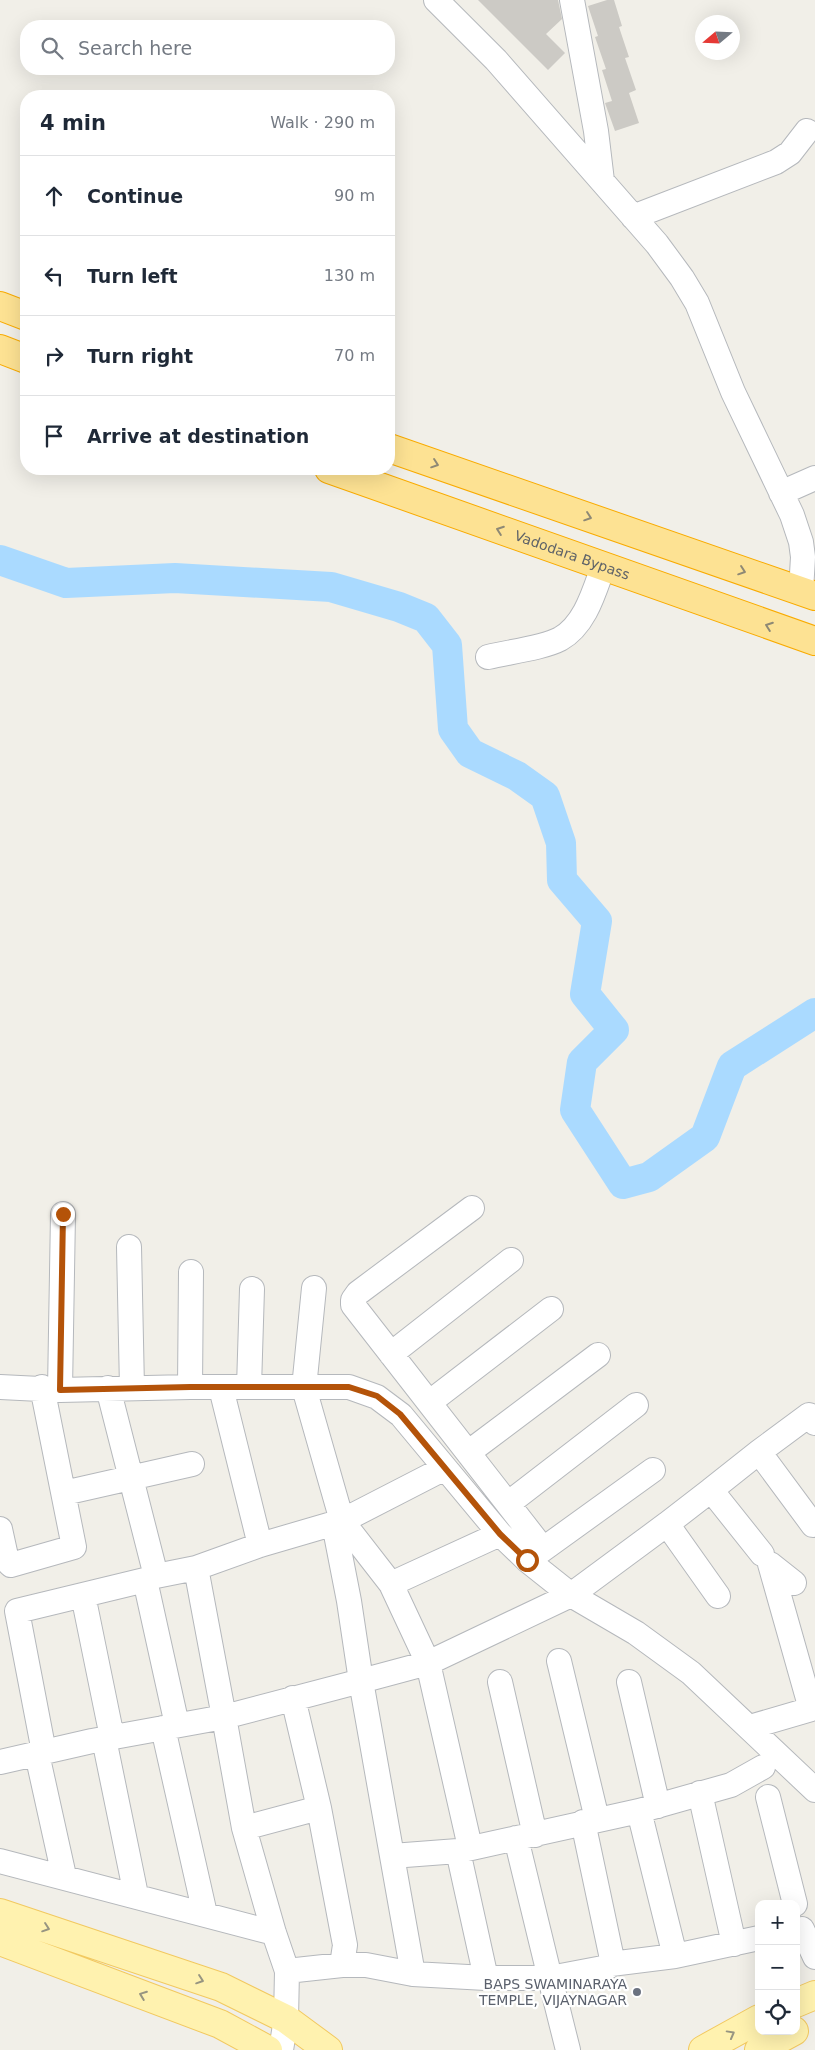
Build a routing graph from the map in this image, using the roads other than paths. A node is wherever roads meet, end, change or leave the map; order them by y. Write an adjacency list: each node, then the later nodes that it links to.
1 (436, 0): 4 (street)
2 (570, 3): 4 (street)
3 (806, 131): 5 (street)
4 (602, 181): 5 (street)
5 (633, 217): 13 (street)
6 (0, 306): 7 (highway)
7 (20, 314)
8 (0, 349): 9 (highway)
9 (20, 357)
10 (395, 450): 16 (highway, one-way to 16)
11 (346, 475): 15 (highway, Vadodara Bypass, one-way to 11)
12 (815, 478): 13 (street)
13 (781, 493): 14 (street)
14 (809, 558): 16 (street)
15 (603, 567): 17 (highway, Vadodara Bypass, one-way to 15); 18 (street)
16 (810, 595)
17 (815, 641)
18 (488, 657)
19 (472, 1208): 27 (street)
20 (63, 1214): 31 (street)
21 (129, 1247): 32 (street)
22 (511, 1260): 27 (street)
23 (191, 1272): 30 (street)
24 (314, 1288): 35 (street)
25 (252, 1289): 34 (street)
26 (551, 1309): 36 (street)
27 (392, 1354): 36 (street)
28 (598, 1355): 39 (street)
29 (0, 1386): 31 (street)
30 (190, 1387): 32 (street); 33 (street)
31 (51, 1388): 32 (street); 46 (street)
32 (120, 1388): 44 (street)
33 (221, 1388): 34 (street); 53 (street)
34 (249, 1388): 35 (street)
35 (304, 1388): 42 (street); 48 (street)
36 (430, 1402): 39 (street)
37 (636, 1406): 47 (street)
38 (813, 1416): 40 (street)
39 (469, 1452): 47 (street)
40 (759, 1452): 45 (street); 50 (street)
41 (192, 1464): 44 (street)
42 (445, 1468): 48 (street); 52 (street)
43 (653, 1470): 54 (street)
44 (130, 1478): 46 (street); 57 (street)
45 (711, 1490): 49 (street); 55 (street)
46 (64, 1493): 51 (street)
47 (509, 1503): 54 (street)
48 (338, 1522): 53 (street); 59 (street); 66 (street)
49 (667, 1524): 61 (street); 62 (street)
50 (814, 1525)
51 (0, 1529)
52 (500, 1534): 54 (street); 59 (street)
53 (260, 1545): 56 (street)
54 (535, 1554): 61 (street)
55 (762, 1554)
56 (196, 1568): 57 (street); 71 (street)
57 (150, 1578): 60 (street); 72 (street)
58 (794, 1583): 70 (street)
59 (391, 1584): 65 (street)
60 (83, 1595): 63 (street); 74 (street)
61 (571, 1595): 65 (street); 73 (street)
62 (718, 1596)
63 (9, 1614): 75 (street)
64 (559, 1661): 83 (street)
65 (428, 1663): 66 (street); 86 (street)
66 (362, 1681): 69 (street); 87 (street)
67 (500, 1682): 85 (street)
68 (628, 1682): 82 (street)
69 (293, 1698): 71 (street); 81 (street)
70 (813, 1709): 73 (street)
71 (224, 1717): 72 (street); 84 (street)
72 (170, 1726): 74 (street); 93 (street)
73 (750, 1727): 78 (street)
74 (108, 1738): 75 (street); 90 (street)
75 (40, 1753): 76 (street); 89 (street)
76 (0, 1762)
77 (763, 1767): 79 (street)
78 (815, 1790)
79 (700, 1793): 82 (street); 98 (street)
80 (768, 1797): 91 (street)
81 (319, 1808): 84 (street); 102 (street)
82 (648, 1808): 83 (street); 99 (street)
83 (590, 1821): 85 (street); 101 (street)
84 (244, 1828): 95 (street)
85 (526, 1837): 86 (street); 106 (street)
86 (464, 1849): 87 (street); 105 (street)
87 (392, 1856): 104 (street)
88 (0, 1860): 89 (street)
89 (64, 1876): 90 (street)
90 (136, 1896): 93 (street)
91 (794, 1900)
92 (0, 1913): 109 (main road, one-way to 109)
93 (205, 1914): 95 (street)
94 (800, 1926): 100 (street)
95 (274, 1933): 103 (street)
96 (755, 1939): 98 (street)
97 (0, 1941): 114 (main road, one-way to 97)
98 (734, 1944): 99 (street)
99 (675, 1956): 101 (street)
100 (815, 1957)
101 (611, 1964): 106 (street)
102 (342, 1965): 103 (street); 104 (street)
103 (287, 1971): 109 (street)
104 (413, 1974): 105 (street)
105 (486, 1978): 106 (street)
106 (550, 1978): 117 (street)
107 (815, 1995): 108 (main road)
108 (800, 2001)
109 (286, 2019): 115 (street); 116 (main road)
110 (815, 2020): 112 (main road)
111 (755, 2021): 118 (main road, one-way to 111)
112 (800, 2028)
113 (787, 2035): 119 (main road)
114 (268, 2050)
115 (282, 2050)
116 (328, 2050)
117 (568, 2050)
118 (703, 2050)
119 (759, 2050)

